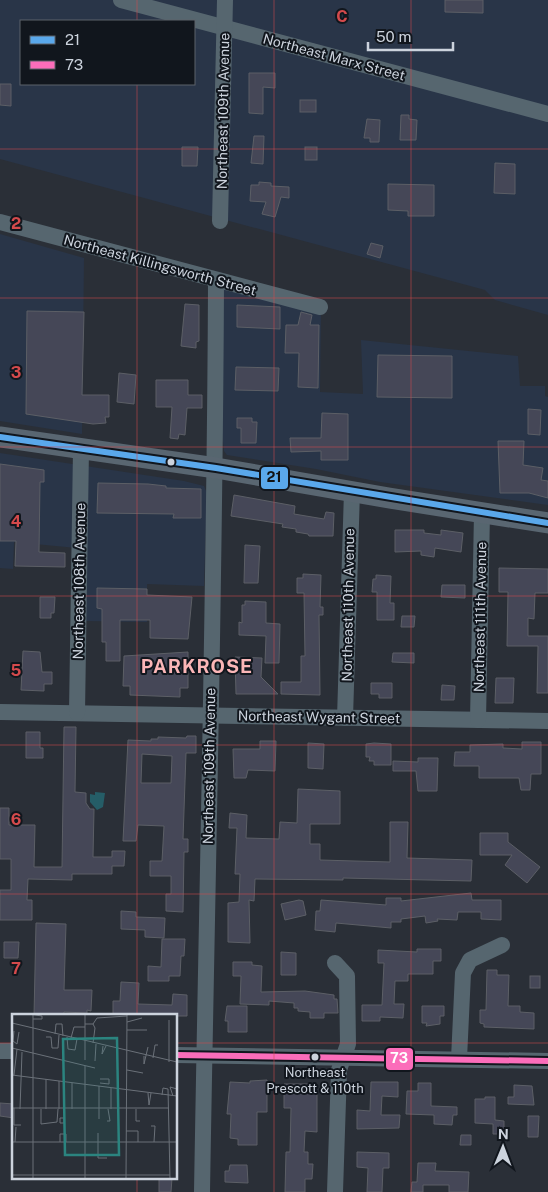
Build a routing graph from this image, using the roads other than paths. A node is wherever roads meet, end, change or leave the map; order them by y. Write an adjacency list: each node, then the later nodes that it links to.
1 (121, 0): 3 (street, Northeast Marx Street)
2 (225, 0): 3 (street, Northeast 109th Avenue)
3 (225, 28): 4 (street, Northeast Marx Street); 5 (street, Northeast 109th Avenue)
4 (548, 114)
5 (220, 221)
6 (0, 222): 7 (street, Northeast Killingsworth Street)
7 (216, 280): 8 (street, Northeast Killingsworth Street); 11 (street, Northeast 109th Avenue)
8 (320, 307)
9 (0, 437): 10 (main road)
10 (81, 448): 11 (main road); 16 (street, Northeast 108th Avenue)
11 (216, 468): 12 (main road); 17 (street, Northeast 109th Avenue)
12 (352, 491): 13 (main road); 18 (street, Northeast 110th Avenue)
13 (482, 513): 14 (main road); 19 (street, Northeast 111th Avenue)
14 (548, 522)
15 (0, 712): 16 (street, Northeast Wygant Street)
16 (77, 713): 17 (street, Northeast Wygant Street)
17 (210, 715): 18 (street, Northeast Wygant Street); 24 (street, Northeast 109th Avenue)
18 (345, 718): 19 (street, Northeast Wygant Street)
19 (478, 720): 20 (street, Northeast Wygant Street)
20 (548, 721)
21 (502, 945): 26 (street)
22 (334, 963): 25 (street)
23 (178, 1055): 24 (street)
24 (204, 1056): 25 (street); 28 (street, Northeast 109th Avenue)
25 (343, 1057): 26 (street); 29 (street)
26 (459, 1059): 27 (street)
27 (548, 1061)
28 (202, 1192)
29 (335, 1192)

